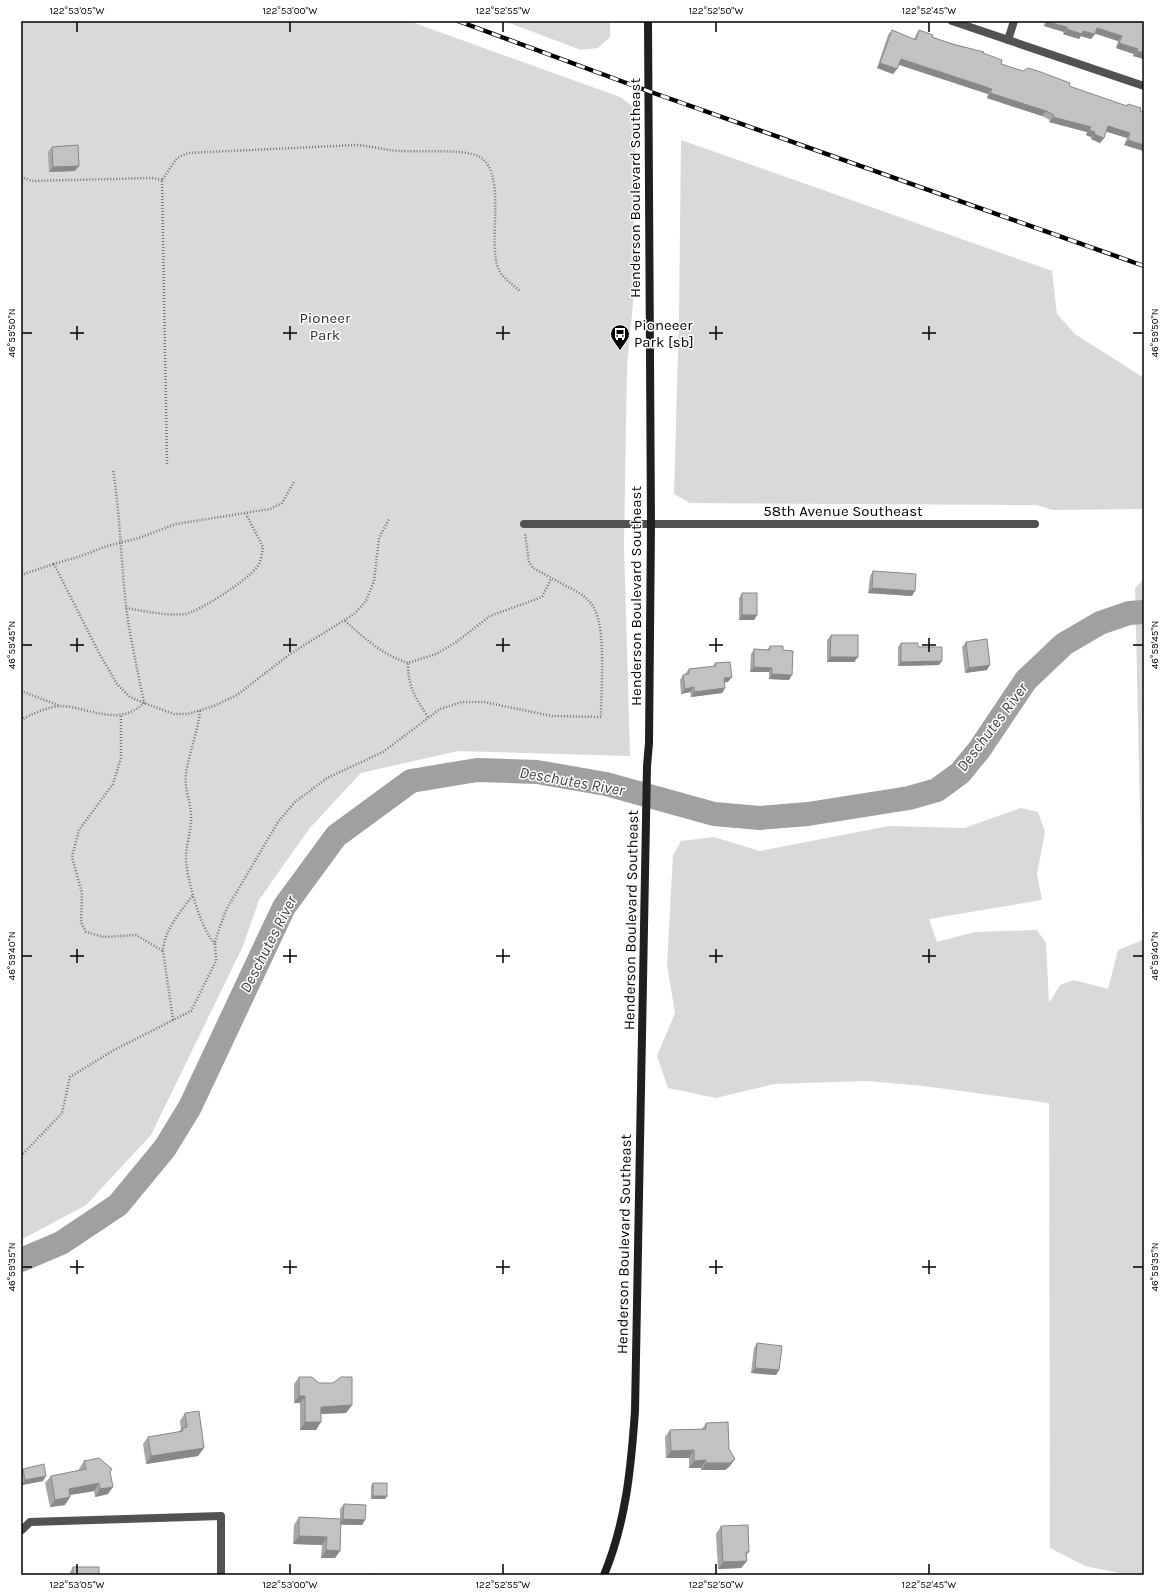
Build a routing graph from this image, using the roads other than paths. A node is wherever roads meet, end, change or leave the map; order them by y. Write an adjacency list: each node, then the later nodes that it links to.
1 (648, 21): 7 (street, Henderson Boulevard Southeast)
2 (952, 21): 4 (street)
3 (1014, 21): 4 (street)
4 (1008, 40): 5 (street)
5 (1144, 86)
6 (524, 524): 7 (street, 58th Avenue Southeast)
7 (651, 524): 8 (street, 58th Avenue Southeast); 11 (street, Henderson Boulevard Southeast)
8 (1034, 524)
9 (22, 1530): 10 (street)
10 (221, 1575)
11 (604, 1575)

